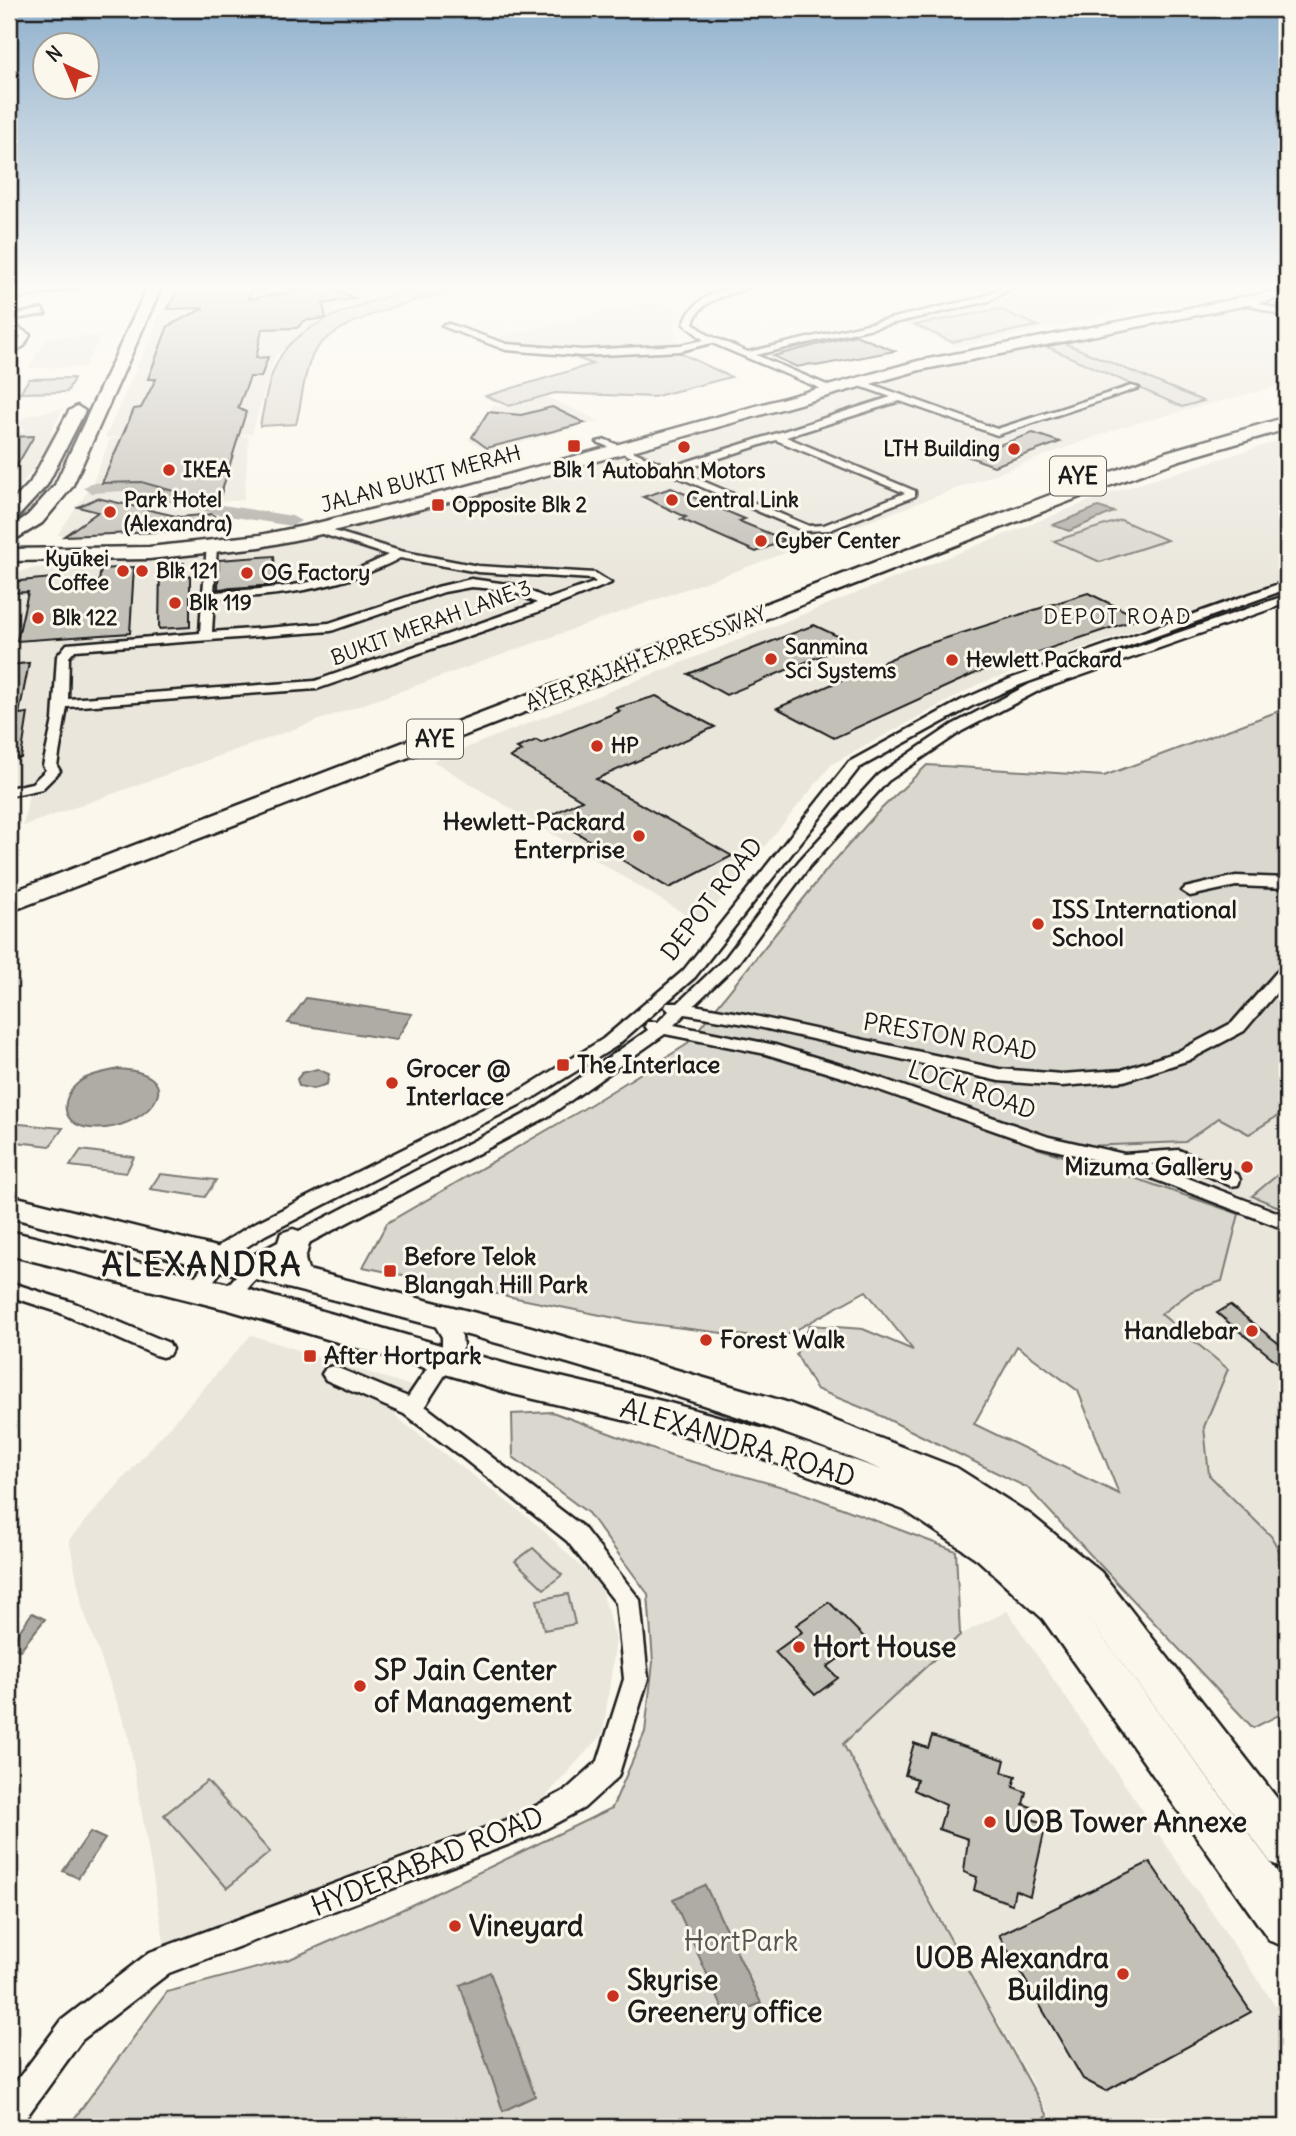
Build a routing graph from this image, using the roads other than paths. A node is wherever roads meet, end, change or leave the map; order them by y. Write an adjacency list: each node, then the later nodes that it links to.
1 (109, 386): 17 (main road)
2 (822, 386): 6 (street)
3 (830, 386): 6 (main road, JALAN BUKIT MERAH)
4 (833, 386): 6 (main road, JALAN BUKIT MERAH)
5 (867, 386): 9 (street)
6 (825, 387): 12 (main road, JALAN BUKIT MERAH); 13 (main road, JALAN BUKIT MERAH)
7 (1134, 388): 9 (street)
8 (86, 390): 18 (main road)
9 (899, 398): 14 (street)
10 (1287, 412): 40 (highway, AYER RAJAH EXPRESSWAY / AYE)
11 (1287, 422): 42 (highway, AYER RAJAH EXPRESSWAY / AYE)
12 (676, 423): 13 (main road); 15 (main road, JALAN BUKIT MERAH)
13 (710, 424): 15 (main road, JALAN BUKIT MERAH)
14 (777, 437): 16 (street); 16 (street)
15 (610, 446): 16 (street); 19 (main road, JALAN BUKIT MERAH)
16 (672, 470)
17 (61, 489): 18 (main road); 21 (main road)
18 (31, 494): 20 (main road)
19 (414, 500): 22 (main road, JALAN BUKIT MERAH); 26 (main road, JALAN BUKIT MERAH)
20 (9, 515)
21 (36, 519): 23 (main road); 26 (main road)
22 (317, 529): 25 (main road, JALAN BUKIT MERAH); 27 (street)
23 (9, 537)
24 (9, 545): 26 (main road, JALAN BUKIT MERAH)
25 (205, 548): 26 (main road, JALAN BUKIT MERAH); 31 (street)
26 (67, 550): 28 (main road, JALAN BUKIT MERAH); 29 (main road)
27 (398, 554): 31 (street); 33 (street)
28 (9, 555)
29 (9, 564)
30 (1287, 585): 44 (street, DEPOT ROAD)
31 (206, 596): 34 (street)
32 (1287, 599): 45 (street, DEPOT ROAD)
33 (548, 604): 34 (street, BUKIT MERAH LANE 3); 35 (street, BUKIT MERAH LANE 3)
34 (203, 637): 35 (street, BUKIT MERAH LANE 3)
35 (62, 703): 36 (street, BUKIT MERAH LANE 3)
36 (50, 766): 37 (street); 38 (street)
37 (9, 786)
38 (9, 792)
39 (1287, 883): 41 (street)
40 (9, 884)
41 (1190, 891)
42 (9, 903)
43 (1287, 970): 45 (street, PRESTON ROAD)
44 (656, 1003): 45 (street, PRESTON ROAD); 46 (street, DEPOT ROAD)
45 (681, 1009): 47 (street, DEPOT ROAD)
46 (636, 1021): 47 (street, LOCK ROAD); 54 (street, DEPOT ROAD)
47 (661, 1028): 48 (street, LOCK ROAD); 52 (street, DEPOT ROAD)
48 (1122, 1160): 49 (street); 51 (street, LOCK ROAD)
49 (1231, 1180)
50 (9, 1206): 54 (main road, ALEXANDRA ROAD)
51 (1287, 1223)
52 (293, 1241): 55 (street, DEPOT ROAD); 56 (main road)
53 (9, 1243): 58 (main road, ALEXANDRA ROAD)
54 (219, 1261): 55 (main road, ALEXANDRA ROAD); 58 (street, DEPOT ROAD)
55 (255, 1268): 56 (main road, ALEXANDRA ROAD); 58 (street, DEPOT ROAD)
56 (292, 1276): 59 (main road, ALEXANDRA ROAD)
57 (9, 1289): 61 (street)
58 (213, 1293): 62 (main road, ALEXANDRA ROAD)
59 (439, 1315): 60 (main road, ALEXANDRA ROAD); 62 (street)
60 (531, 1340): 64 (main road); 66 (main road, ALEXANDRA ROAD)
61 (162, 1349)
62 (444, 1359): 64 (main road, ALEXANDRA ROAD); 65 (street)
63 (333, 1374): 65 (street, HYDERABAD ROAD)
64 (513, 1380): 67 (main road, ALEXANDRA ROAD)
65 (412, 1408): 68 (street, HYDERABAD ROAD)
66 (1287, 1847)
67 (1287, 1924)
68 (9, 2115)

